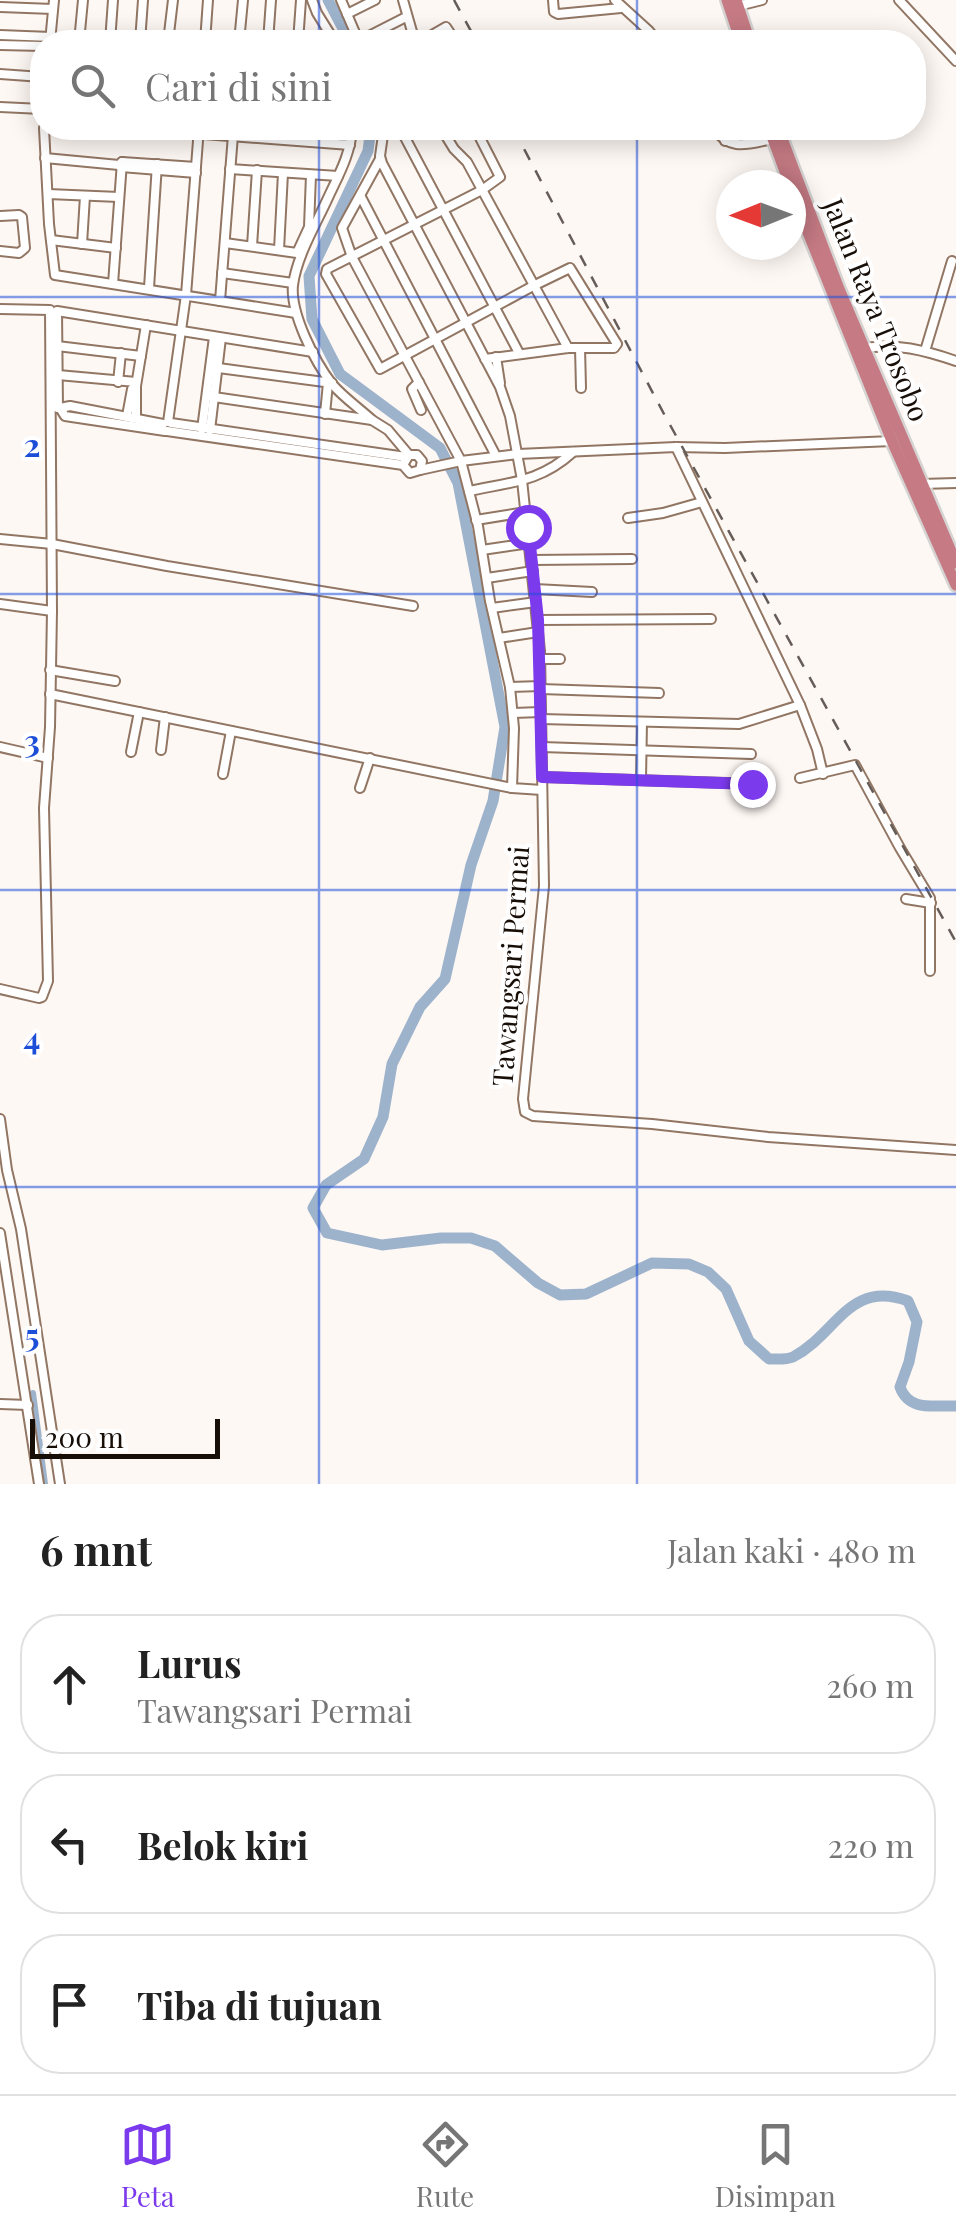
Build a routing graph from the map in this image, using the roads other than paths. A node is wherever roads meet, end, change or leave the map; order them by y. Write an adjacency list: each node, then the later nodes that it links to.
1 (82, 0): 23 (street)
2 (112, 0): 24 (street)
3 (144, 0): 25 (street)
4 (172, 0): 26 (street)
5 (208, 0): 27 (street)
6 (242, 0): 28 (street)
7 (271, 0): 29 (street)
8 (301, 0): 30 (street)
9 (312, 0): 31 (street)
10 (341, 0): 20 (street)
11 (375, 0): 20 (street)
12 (402, 0): 21 (street)
13 (553, 0): 18 (street)
14 (762, 0): 16 (street)
15 (899, 0): 42 (street)
16 (734, 2): 36 (highway); 37 (highway)
17 (53, 4): 19 (street); 22 (street)
18 (618, 4): 35 (street)
19 (0, 7)
20 (347, 14): 32 (street)
21 (406, 17): 33 (street); 34 (street)
22 (52, 30)
23 (80, 30)
24 (111, 30)
25 (141, 30)
26 (169, 30)
27 (206, 30)
28 (240, 30)
29 (269, 30)
30 (300, 30)
31 (328, 30)
32 (354, 30)
33 (382, 30)
34 (412, 30)
35 (647, 30)
36 (738, 30)
37 (745, 30)
38 (0, 35): 39 (street)
39 (30, 38)
40 (0, 44): 41 (street)
41 (30, 45)
42 (956, 61)
43 (0, 74): 44 (street)
44 (30, 75)
45 (30, 110): 46 (street)
46 (2, 111)
47 (44, 140): 60 (street)
48 (198, 140): 65 (street)
49 (235, 140): 64 (street)
50 (350, 140): 70 (street)
51 (382, 140): 61 (street)
52 (406, 140): 76 (street)
53 (448, 140): 71 (street)
54 (482, 140): 71 (street)
55 (729, 140): 59 (street)
56 (756, 140): 59 (street)
57 (774, 140): 67 (highway, Jalan Raya Trosobo)
58 (776, 140): 108 (highway, Jalan Raya Trosobo)
59 (725, 141)
60 (45, 158): 62 (street); 72 (street)
61 (380, 159): 75 (street); 78 (street)
62 (121, 165): 63 (street); 74 (street)
63 (157, 167): 65 (street); 94 (street)
64 (230, 169): 66 (street); 82 (street)
65 (196, 170): 95 (street)
66 (257, 170): 68 (street); 84 (street)
67 (784, 170)
68 (283, 173): 69 (street); 86 (street)
69 (311, 176): 70 (street); 86 (street)
70 (338, 176): 91 (street)
71 (482, 190): 76 (street); 93 (street)
72 (48, 194): 73 (street); 80 (street)
73 (85, 196): 74 (street); 83 (street)
74 (119, 197): 85 (street)
75 (361, 197): 81 (street); 88 (street)
76 (444, 210): 78 (street); 97 (street)
77 (0, 216): 87 (street)
78 (413, 226): 81 (street); 100 (street)
79 (806, 227): 137 (highway, Jalan Raya Trosobo)
80 (51, 240): 83 (street); 92 (street)
81 (384, 241): 88 (street); 104 (street)
82 (225, 242): 84 (street); 90 (street)
83 (82, 244): 85 (street)
84 (252, 246): 86 (street)
85 (116, 248): 92 (street)
86 (279, 250)
87 (0, 252)
88 (352, 257): 114 (street); 114 (street)
89 (952, 261): 109 (street)
90 (222, 272): 91 (street); 96 (street)
91 (294, 283): 99 (street)
92 (113, 284): 94 (street)
93 (533, 286): 97 (street); 106 (street); 107 (street)
94 (148, 288): 95 (street)
95 (186, 295): 96 (street); 102 (street)
96 (220, 301): 99 (street)
97 (496, 307): 100 (street); 111 (street)
98 (0, 308): 127 (street)
99 (296, 313): 110 (street)
100 (466, 323): 104 (street); 116 (street)
101 (146, 326): 102 (street); 105 (street); 113 (street)
102 (181, 331): 103 (street); 134 (street)
103 (218, 338): 110 (street); 118 (street)
104 (435, 340): 114 (street); 141 (street)
105 (57, 346): 112 (street); 119 (street)
106 (568, 348): 107 (street); 111 (street)
107 (580, 348): 125 (street)
108 (863, 348): 109 (street); 149 (highway, Jalan Raya Trosobo)
109 (925, 351): 117 (street)
110 (313, 352): 122 (street)
111 (520, 353): 115 (street)
112 (121, 354): 113 (street); 120 (street)
113 (141, 356): 123 (street)
114 (404, 356): 121 (street)
115 (496, 357): 116 (street); 124 (street)
116 (485, 359): 124 (street)
117 (956, 361)
118 (214, 367): 122 (street); 126 (street)
119 (58, 375): 120 (street); 127 (street)
120 (118, 382): 123 (street)
121 (419, 382): 128 (street); 144 (street)
122 (330, 383): 130 (street); 132 (street)
123 (136, 384): 131 (street)
124 (500, 387): 140 (street, Tawangsari Permai)
125 (582, 388)
126 (210, 397): 130 (street); 135 (street)
127 (56, 407): 129 (street); 133 (street); 157 (street)
128 (421, 410)
129 (112, 413): 131 (street); 133 (street)
130 (326, 414): 132 (street)
131 (131, 417): 134 (street)
132 (372, 420): 143 (street)
133 (110, 424): 134 (street)
134 (167, 426): 135 (street); 136 (street)
135 (206, 430): 136 (street)
136 (249, 440): 143 (street)
137 (892, 441): 138 (street); 164 (highway, Jalan Raya Trosobo)
138 (676, 447): 139 (street); 151 (street)
139 (574, 452): 140 (street); 147 (street)
140 (518, 454): 141 (street); 147 (street, Tawangsari Permai)
141 (496, 456): 144 (street)
142 (420, 458): 143 (street); 145 (street); 146 (street)
143 (406, 459): 146 (street)
144 (458, 462): 145 (street); 150 (street)
145 (436, 466): 146 (street)
146 (420, 470)
147 (522, 480): 150 (street); 152 (street, Tawangsari Permai)
148 (956, 483): 149 (street)
149 (921, 484): 161 (highway, Jalan Raya Trosobo)
150 (469, 492): 154 (street)
151 (702, 502): 153 (street); 184 (street)
152 (526, 512): 154 (street); 156 (street, Tawangsari Permai)
153 (628, 518)
154 (476, 520): 158 (street)
155 (0, 539): 157 (street)
156 (530, 542): 158 (street); 159 (street, Tawangsari Permai)
157 (52, 544): 169 (street); 171 (street)
158 (482, 550): 163 (street)
159 (532, 560): 160 (street); 162 (street, Tawangsari Permai)
160 (632, 560)
161 (956, 563)
162 (533, 572): 163 (street); 165 (street, Tawangsari Permai)
163 (486, 578): 170 (street)
164 (956, 585)
165 (535, 589): 166 (street); 167 (street, Tawangsari Permai)
166 (592, 592)
167 (536, 602): 170 (street); 173 (street, Tawangsari Permai)
168 (0, 604): 171 (street)
169 (413, 606)
170 (492, 608): 175 (street)
171 (52, 611): 178 (street)
172 (711, 619): 173 (street)
173 (538, 620): 174 (street, Tawangsari Permai)
174 (538, 632): 175 (street); 176 (street, Tawangsari Permai)
175 (499, 638): 180 (street)
176 (540, 659): 177 (street); 181 (street, Tawangsari Permai)
177 (560, 659)
178 (50, 670): 179 (street); 183 (street)
179 (115, 681)
180 (510, 687): 181 (street); 186 (street)
181 (540, 688): 182 (street); 187 (street, Tawangsari Permai)
182 (658, 693)
183 (50, 694): 185 (street); 197 (street)
184 (800, 705): 189 (street); 200 (street)
185 (139, 712): 188 (street); 195 (street)
186 (513, 713): 187 (street); 206 (street)
187 (541, 716): 189 (street); 192 (street, Tawangsari Permai)
188 (165, 717): 190 (street); 193 (street)
189 (642, 722): 194 (street)
190 (231, 731): 198 (street); 199 (street)
191 (0, 747): 197 (street)
192 (542, 747): 194 (street); 201 (street, Tawangsari Permai)
193 (161, 750)
194 (642, 750): 196 (street); 203 (street)
195 (132, 752)
196 (752, 754)
197 (48, 758): 211 (street)
198 (370, 758): 205 (street); 206 (street)
199 (223, 774)
200 (822, 774): 202 (street); 209 (street)
201 (542, 777): 203 (street); 207 (street, Tawangsari Permai)
202 (800, 778)
203 (641, 779): 204 (street)
204 (758, 784)
205 (360, 788)
206 (510, 788): 207 (street)
207 (542, 790): 213 (street, Tawangsari Permai)
208 (906, 899): 209 (street)
209 (932, 902): 210 (street)
210 (930, 971)
211 (0, 989)
212 (0, 1118): 214 (street)
213 (956, 1150)
214 (18, 1230): 215 (street); 216 (street)
215 (1, 1233): 217 (street)
216 (29, 1289): 217 (street); 218 (street)
217 (12, 1291): 219 (street)
218 (36, 1333): 219 (street); 223 (street)
219 (19, 1335): 221 (street)
220 (0, 1404): 221 (street)
221 (28, 1405): 222 (street)
222 (39, 1484)
223 (60, 1484)

